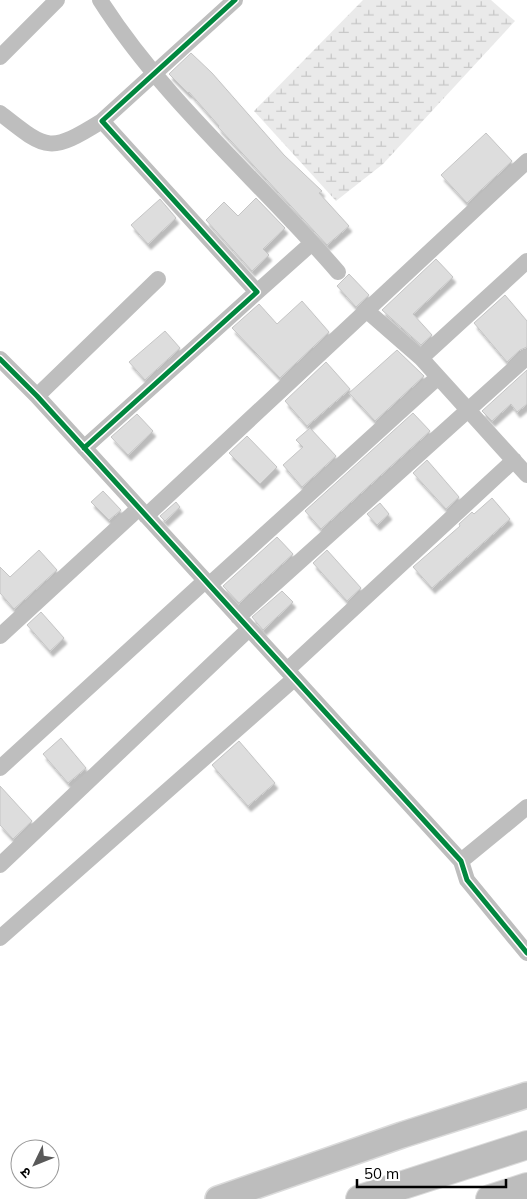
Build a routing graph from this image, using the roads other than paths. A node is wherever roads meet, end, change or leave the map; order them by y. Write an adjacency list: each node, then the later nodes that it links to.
1 (57, 0): 4 (street)
2 (100, 0): 5 (street)
3 (235, 0): 5 (street)
4 (0, 57)
5 (153, 75): 7 (street); 9 (street)
6 (0, 113): 7 (street)
7 (102, 121): 13 (street)
8 (527, 161): 14 (street)
9 (312, 243): 11 (street); 13 (street)
10 (527, 261): 16 (street)
11 (338, 272)
12 (158, 279): 19 (street)
13 (258, 292): 21 (street)
14 (366, 310): 16 (street); 24 (street)
15 (527, 357): 20 (street)
16 (421, 358): 18 (street)
17 (0, 359): 19 (street)
18 (437, 378): 20 (street); 25 (street)
19 (37, 396): 21 (street)
20 (467, 411): 22 (street); 26 (street)
21 (84, 448): 24 (street)
22 (514, 460): 23 (street); 28 (street)
23 (527, 475)
24 (142, 512): 25 (street); 27 (street)
25 (207, 583): 26 (street); 29 (street)
26 (244, 623): 28 (street); 32 (street)
27 (0, 636)
28 (290, 674): 31 (street); 33 (street)
29 (0, 768)
30 (527, 807): 31 (street)
31 (461, 861): 34 (street)
32 (0, 865)
33 (0, 938)
34 (527, 953)
35 (527, 1095): 38 (main road)
36 (527, 1145): 39 (highway)
37 (527, 1187): 40 (highway)
38 (218, 1199)
39 (360, 1199)
40 (490, 1199)

